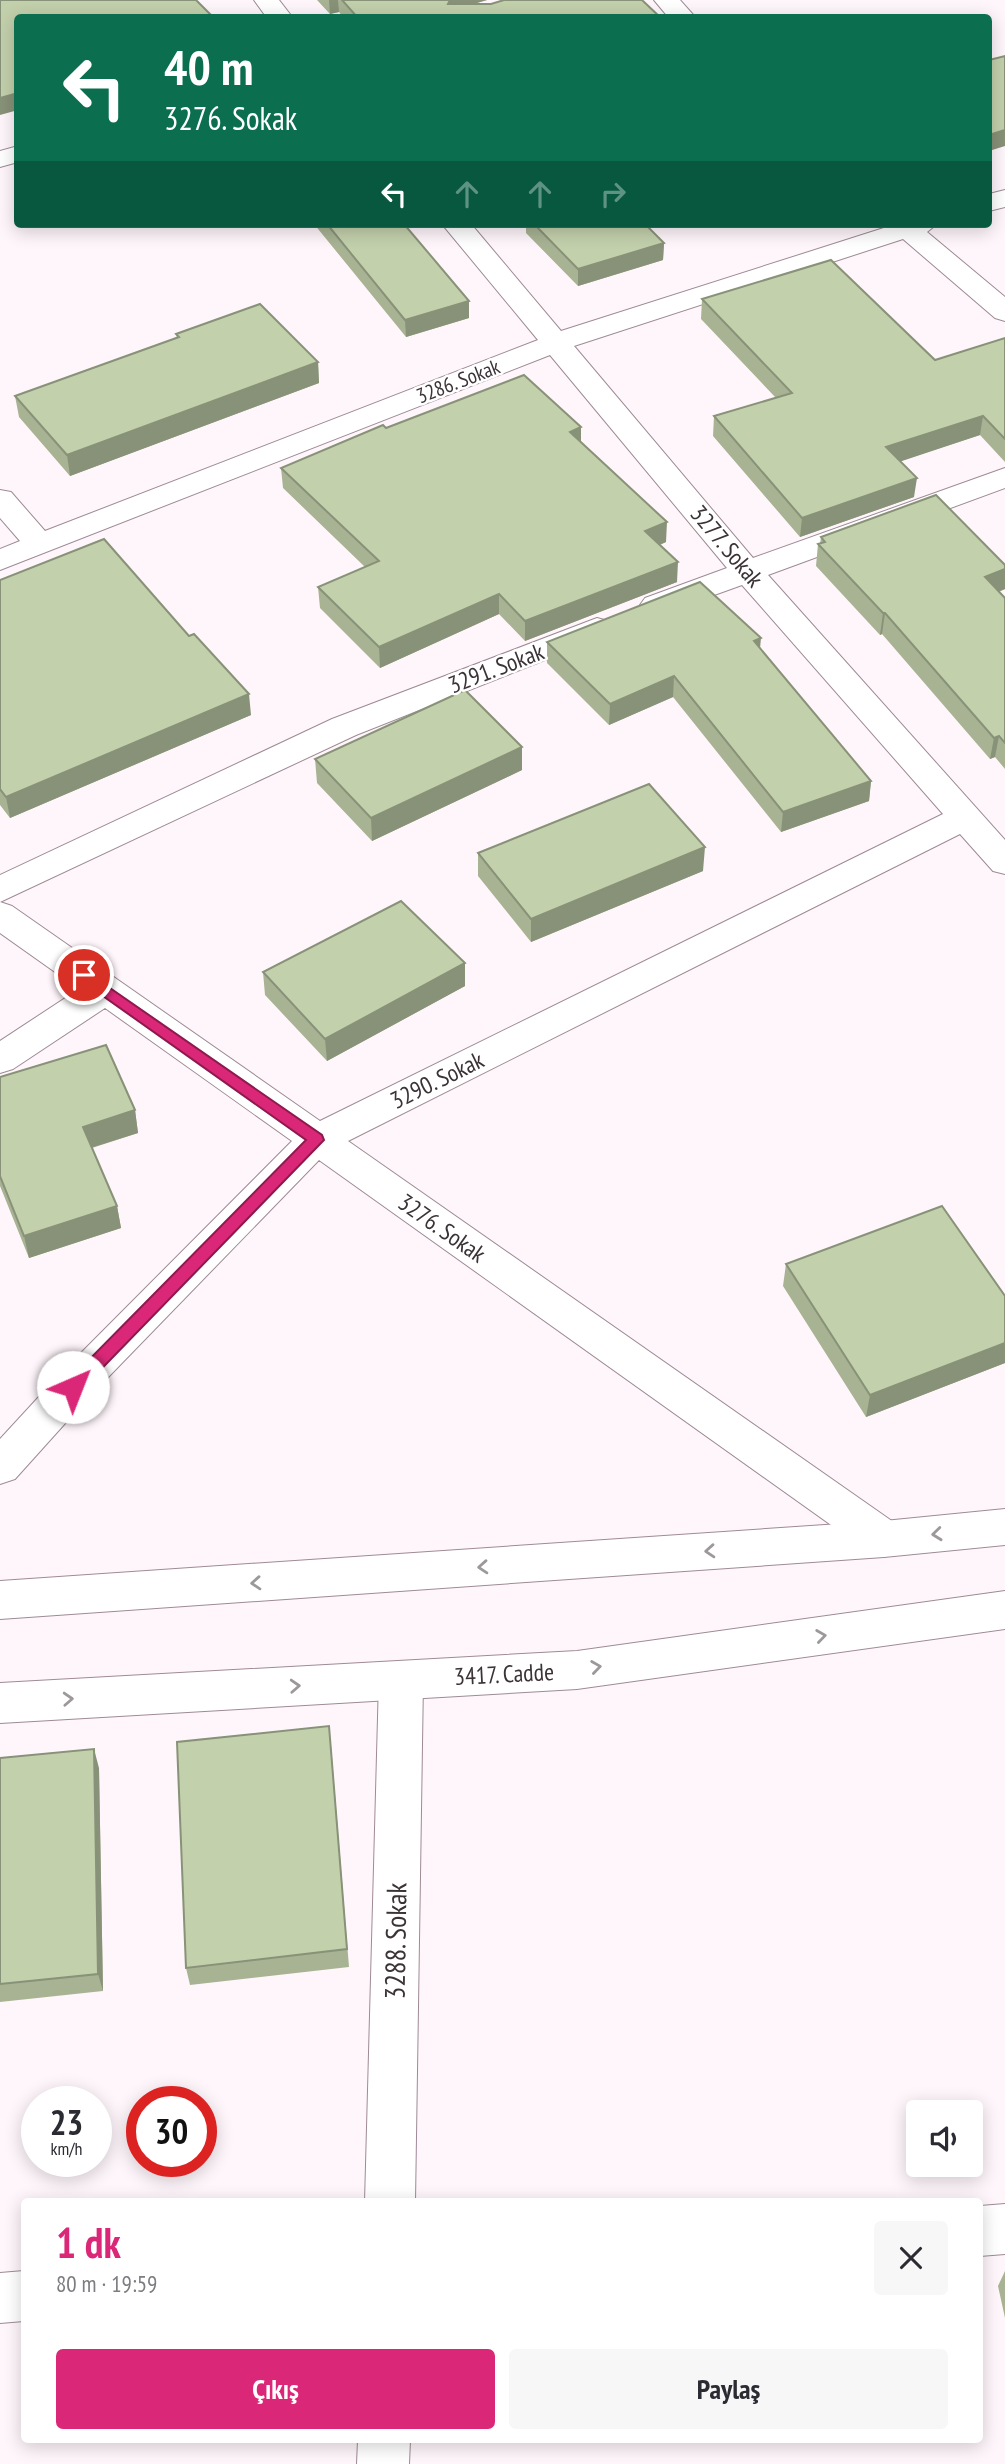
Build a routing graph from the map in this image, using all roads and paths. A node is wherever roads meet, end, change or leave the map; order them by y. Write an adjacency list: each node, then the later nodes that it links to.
1 (266, 0): 3 (street)
2 (666, 0): 4 (street)
3 (278, 14)
4 (680, 14)
5 (459, 228): 9 (street, 3277. Sokak)
6 (905, 228): 9 (street, 3286. Sokak)
7 (913, 228): 8 (street)
8 (1005, 312)
9 (557, 342): 12 (street, 3286. Sokak); 14 (street, 3277. Sokak)
10 (1005, 477): 14 (street, 3291. Sokak)
11 (0, 499): 12 (street)
12 (39, 544): 13 (street, 3286. Sokak)
13 (0, 560)
14 (746, 570): 15 (street, 3277. Sokak); 17 (street, 3291. Sokak)
15 (965, 817): 16 (street, 3277. Sokak); 21 (street, 3290. Sokak)
16 (1005, 862)
17 (0, 890)
18 (0, 915): 19 (street, 3276. Sokak)
19 (105, 990): 20 (street); 21 (street, 3276. Sokak)
20 (0, 1059)
21 (316, 1140): 22 (street, 3290. Sokak); 24 (street, 3276. Sokak)
22 (0, 1467)
23 (1005, 1527): 24 (street, one-way to 24)
24 (884, 1539): 25 (street, one-way to 25)
25 (0, 1600)
26 (1005, 1610): 27 (street, 3417. Cadde, one-way to 26)
27 (401, 1680): 28 (street, 3417. Cadde, one-way to 27); 29 (street, 3288. Sokak)
28 (0, 1703)
29 (390, 2198)
30 (1005, 2229): 31 (street)
31 (983, 2231)
32 (21, 2296): 33 (street)
33 (0, 2298)
34 (384, 2443): 35 (street)
35 (383, 2464)

